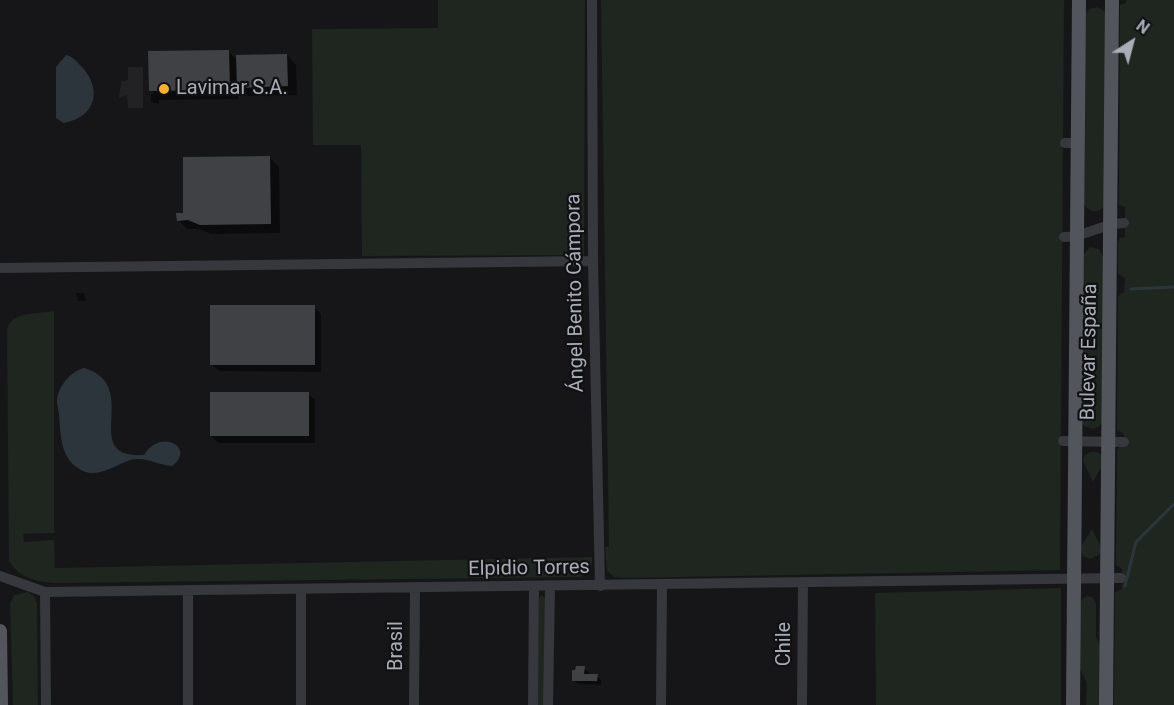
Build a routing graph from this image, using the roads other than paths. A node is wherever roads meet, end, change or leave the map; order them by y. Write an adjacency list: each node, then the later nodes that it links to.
1 (592, 0): 6 (street, Ángel Benito Cámpora)
2 (1079, 0): 5 (main road, Bulevar España)
3 (1112, 0): 4 (main road, Bulevar España)
4 (1118, 223): 5 (street); 9 (main road, Bulevar España)
5 (1070, 237): 8 (main road, Bulevar España)
6 (593, 261): 7 (street); 18 (street, Ángel Benito Cámpora)
7 (0, 268)
8 (1069, 441): 9 (street); 12 (main road, Bulevar España)
9 (1108, 441): 10 (street); 13 (main road, Bulevar España)
10 (1124, 441)
11 (0, 576): 22 (street, Elpidio Torres)
12 (1067, 578): 13 (street, Elpidio Torres); 14 (street, Elpidio Torres); 33 (main road, Bulevar España)
13 (1114, 578): 34 (main road, Bulevar España)
14 (803, 583): 15 (street, Elpidio Torres); 32 (street, Chile)
15 (662, 585): 18 (street, Elpidio Torres); 31 (street)
16 (534, 586): 17 (street, Elpidio Torres); 19 (street, Elpidio Torres); 29 (street)
17 (550, 586): 18 (street, Elpidio Torres); 30 (street)
18 (600, 586)
19 (415, 588): 20 (street, Elpidio Torres); 28 (street, Brasil)
20 (301, 589): 21 (street, Elpidio Torres); 27 (street)
21 (188, 591): 22 (street, Elpidio Torres); 26 (street)
22 (45, 592): 25 (street)
23 (0, 631): 24 (main road)
24 (1, 705)
25 (46, 705)
26 (189, 705)
27 (301, 705)
28 (414, 705)
29 (533, 705)
30 (548, 705)
31 (661, 705)
32 (802, 705)
33 (1073, 705)
34 (1106, 705)

